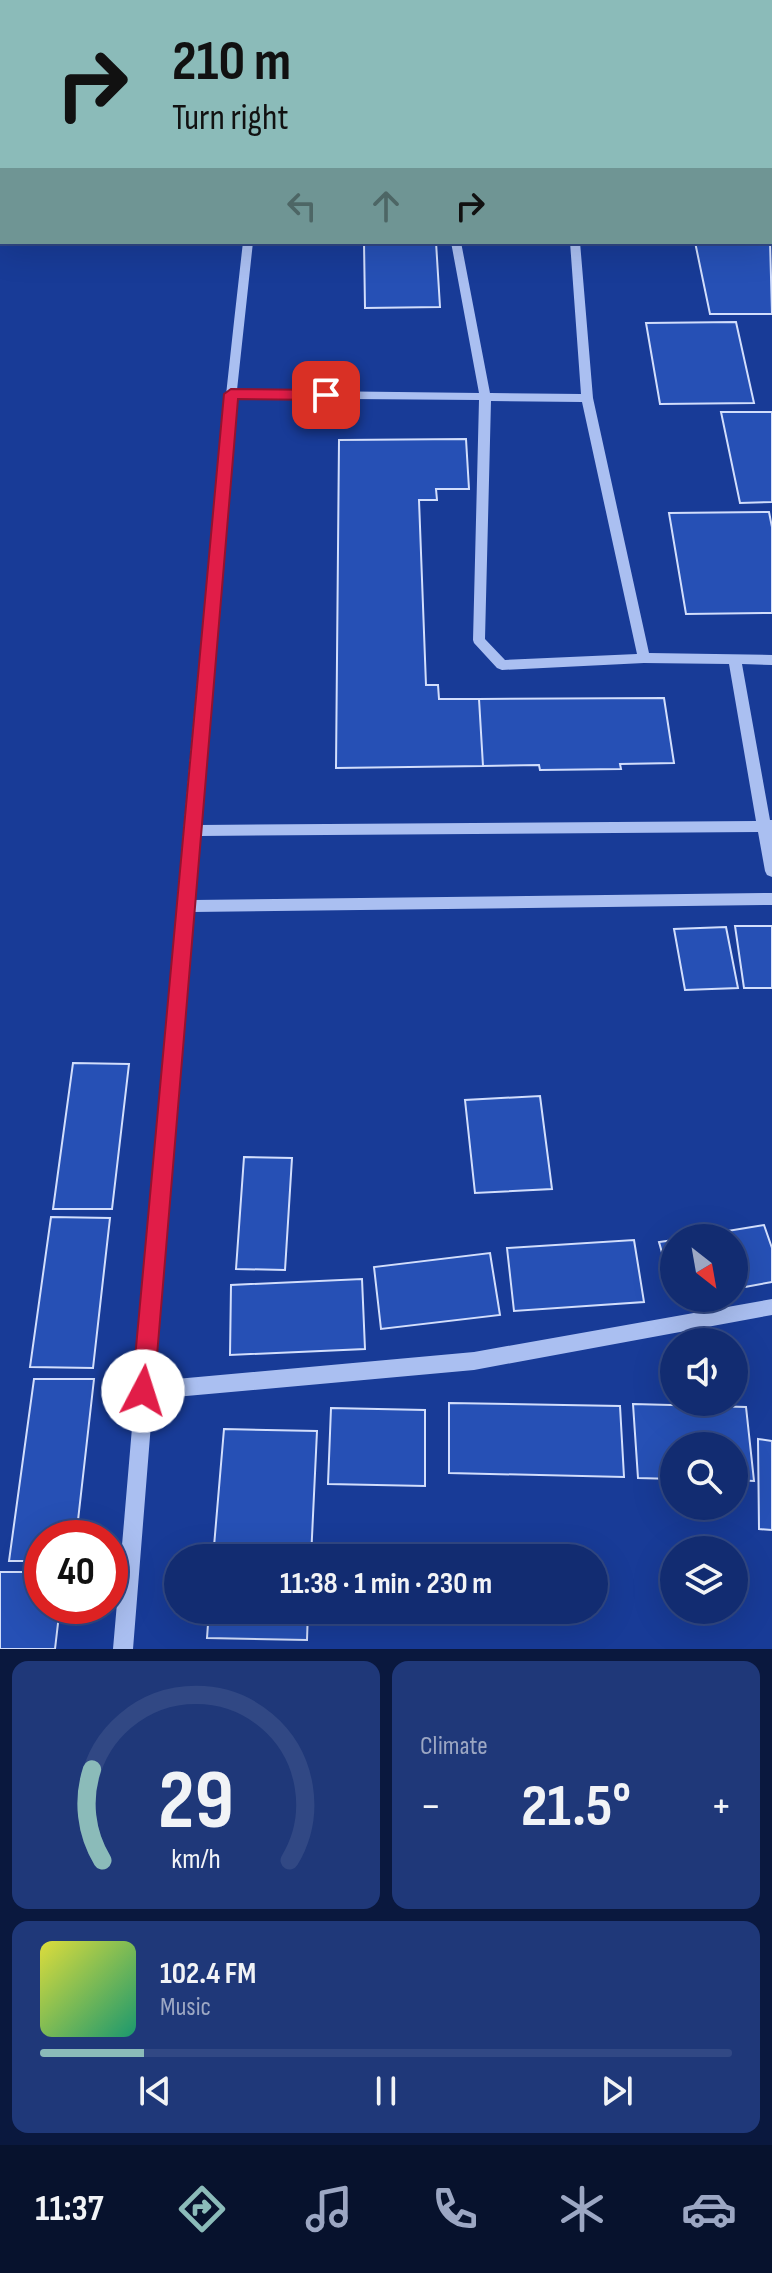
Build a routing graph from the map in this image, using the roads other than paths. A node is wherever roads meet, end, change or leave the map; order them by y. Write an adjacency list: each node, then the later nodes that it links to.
1 (248, 244): 4 (street)
2 (456, 244): 5 (street)
3 (575, 244): 6 (street)
4 (231, 394): 5 (street); 11 (street)
5 (485, 397): 6 (street); 7 (street)
6 (587, 398): 7 (street)
7 (644, 658): 9 (street)
8 (772, 660): 9 (street)
9 (735, 661): 10 (street)
10 (769, 826): 11 (street); 12 (street)
11 (192, 831): 14 (street)
12 (772, 871)
13 (772, 899): 14 (street)
14 (186, 906): 16 (street)
15 (772, 1307): 16 (street)
16 (143, 1391): 17 (street)
17 (123, 1649)

